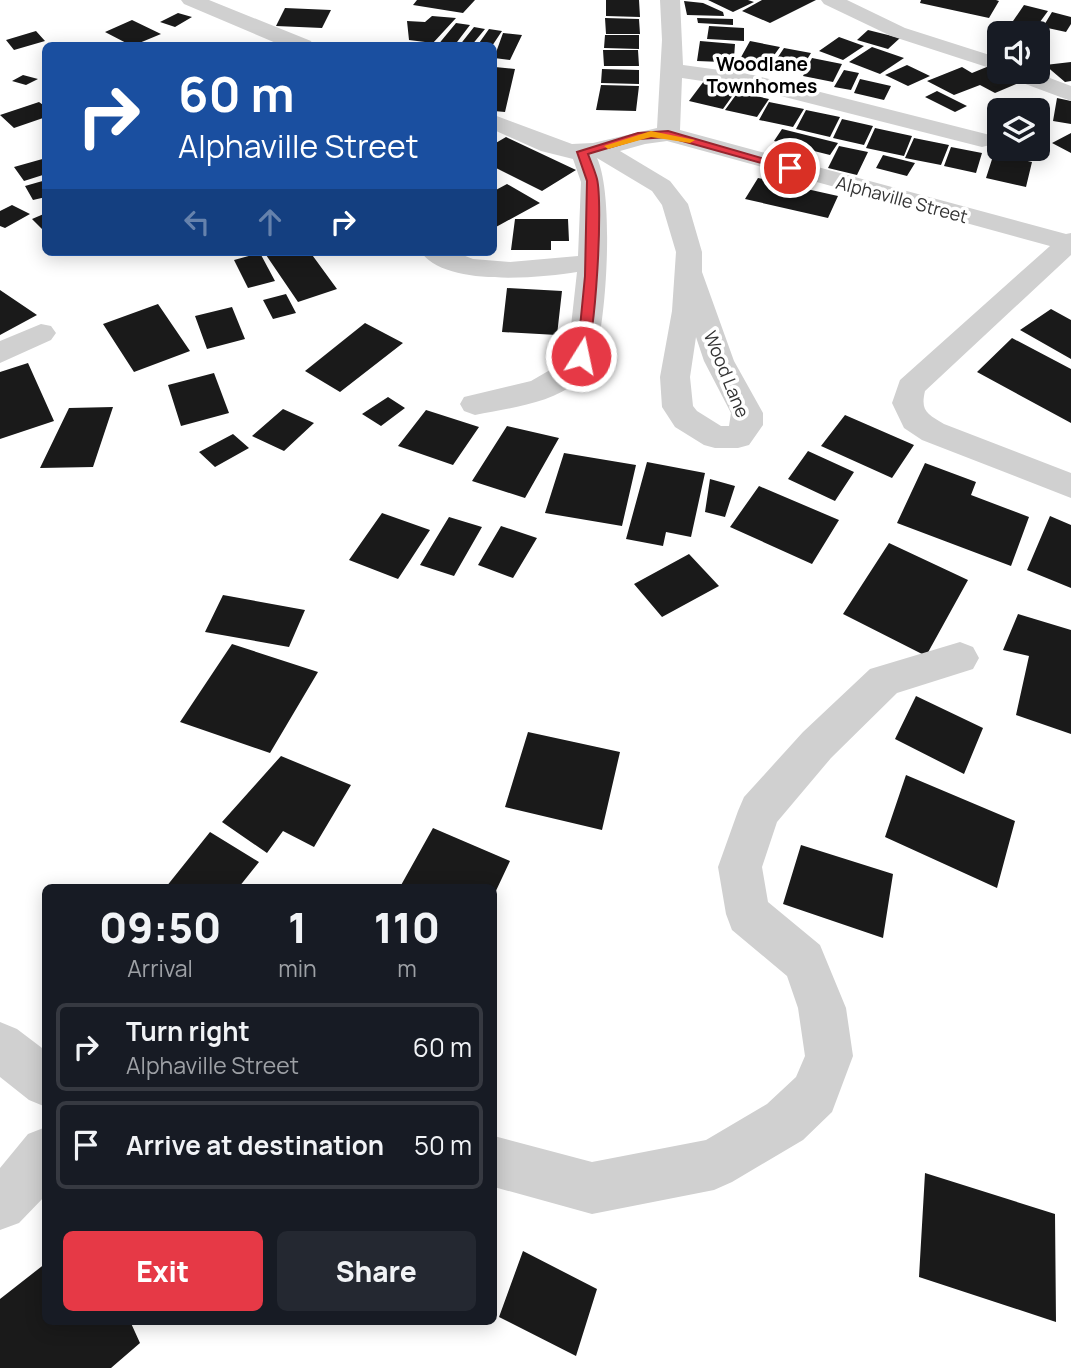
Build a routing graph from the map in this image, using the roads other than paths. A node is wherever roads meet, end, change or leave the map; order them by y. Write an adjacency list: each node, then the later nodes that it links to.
1 (191, 0): 4 (street)
2 (670, 0): 6 (street)
3 (831, 0): 5 (street)
4 (293, 42)
5 (987, 60)
6 (671, 70): 10 (street); 11 (street)
7 (1045, 84): 8 (street)
8 (1065, 92)
9 (497, 123): 12 (street)
10 (668, 134): 12 (street, Alphaville Street); 13 (street, Alphaville Street)
11 (982, 140)
12 (591, 151): 15 (street); 16 (street, Wood Lane)
13 (1070, 242): 20 (street)
14 (441, 256): 15 (street)
15 (591, 262): 19 (street)
16 (688, 274): 16 (street, Wood Lane)
17 (41, 332): 18 (street)
18 (0, 353)
19 (475, 404)
20 (1071, 486)
21 (960, 658): 25 (street)
22 (0, 1046): 23 (street)
23 (42, 1080)
24 (42, 1157): 26 (street)
25 (497, 1163)
26 (0, 1204)

